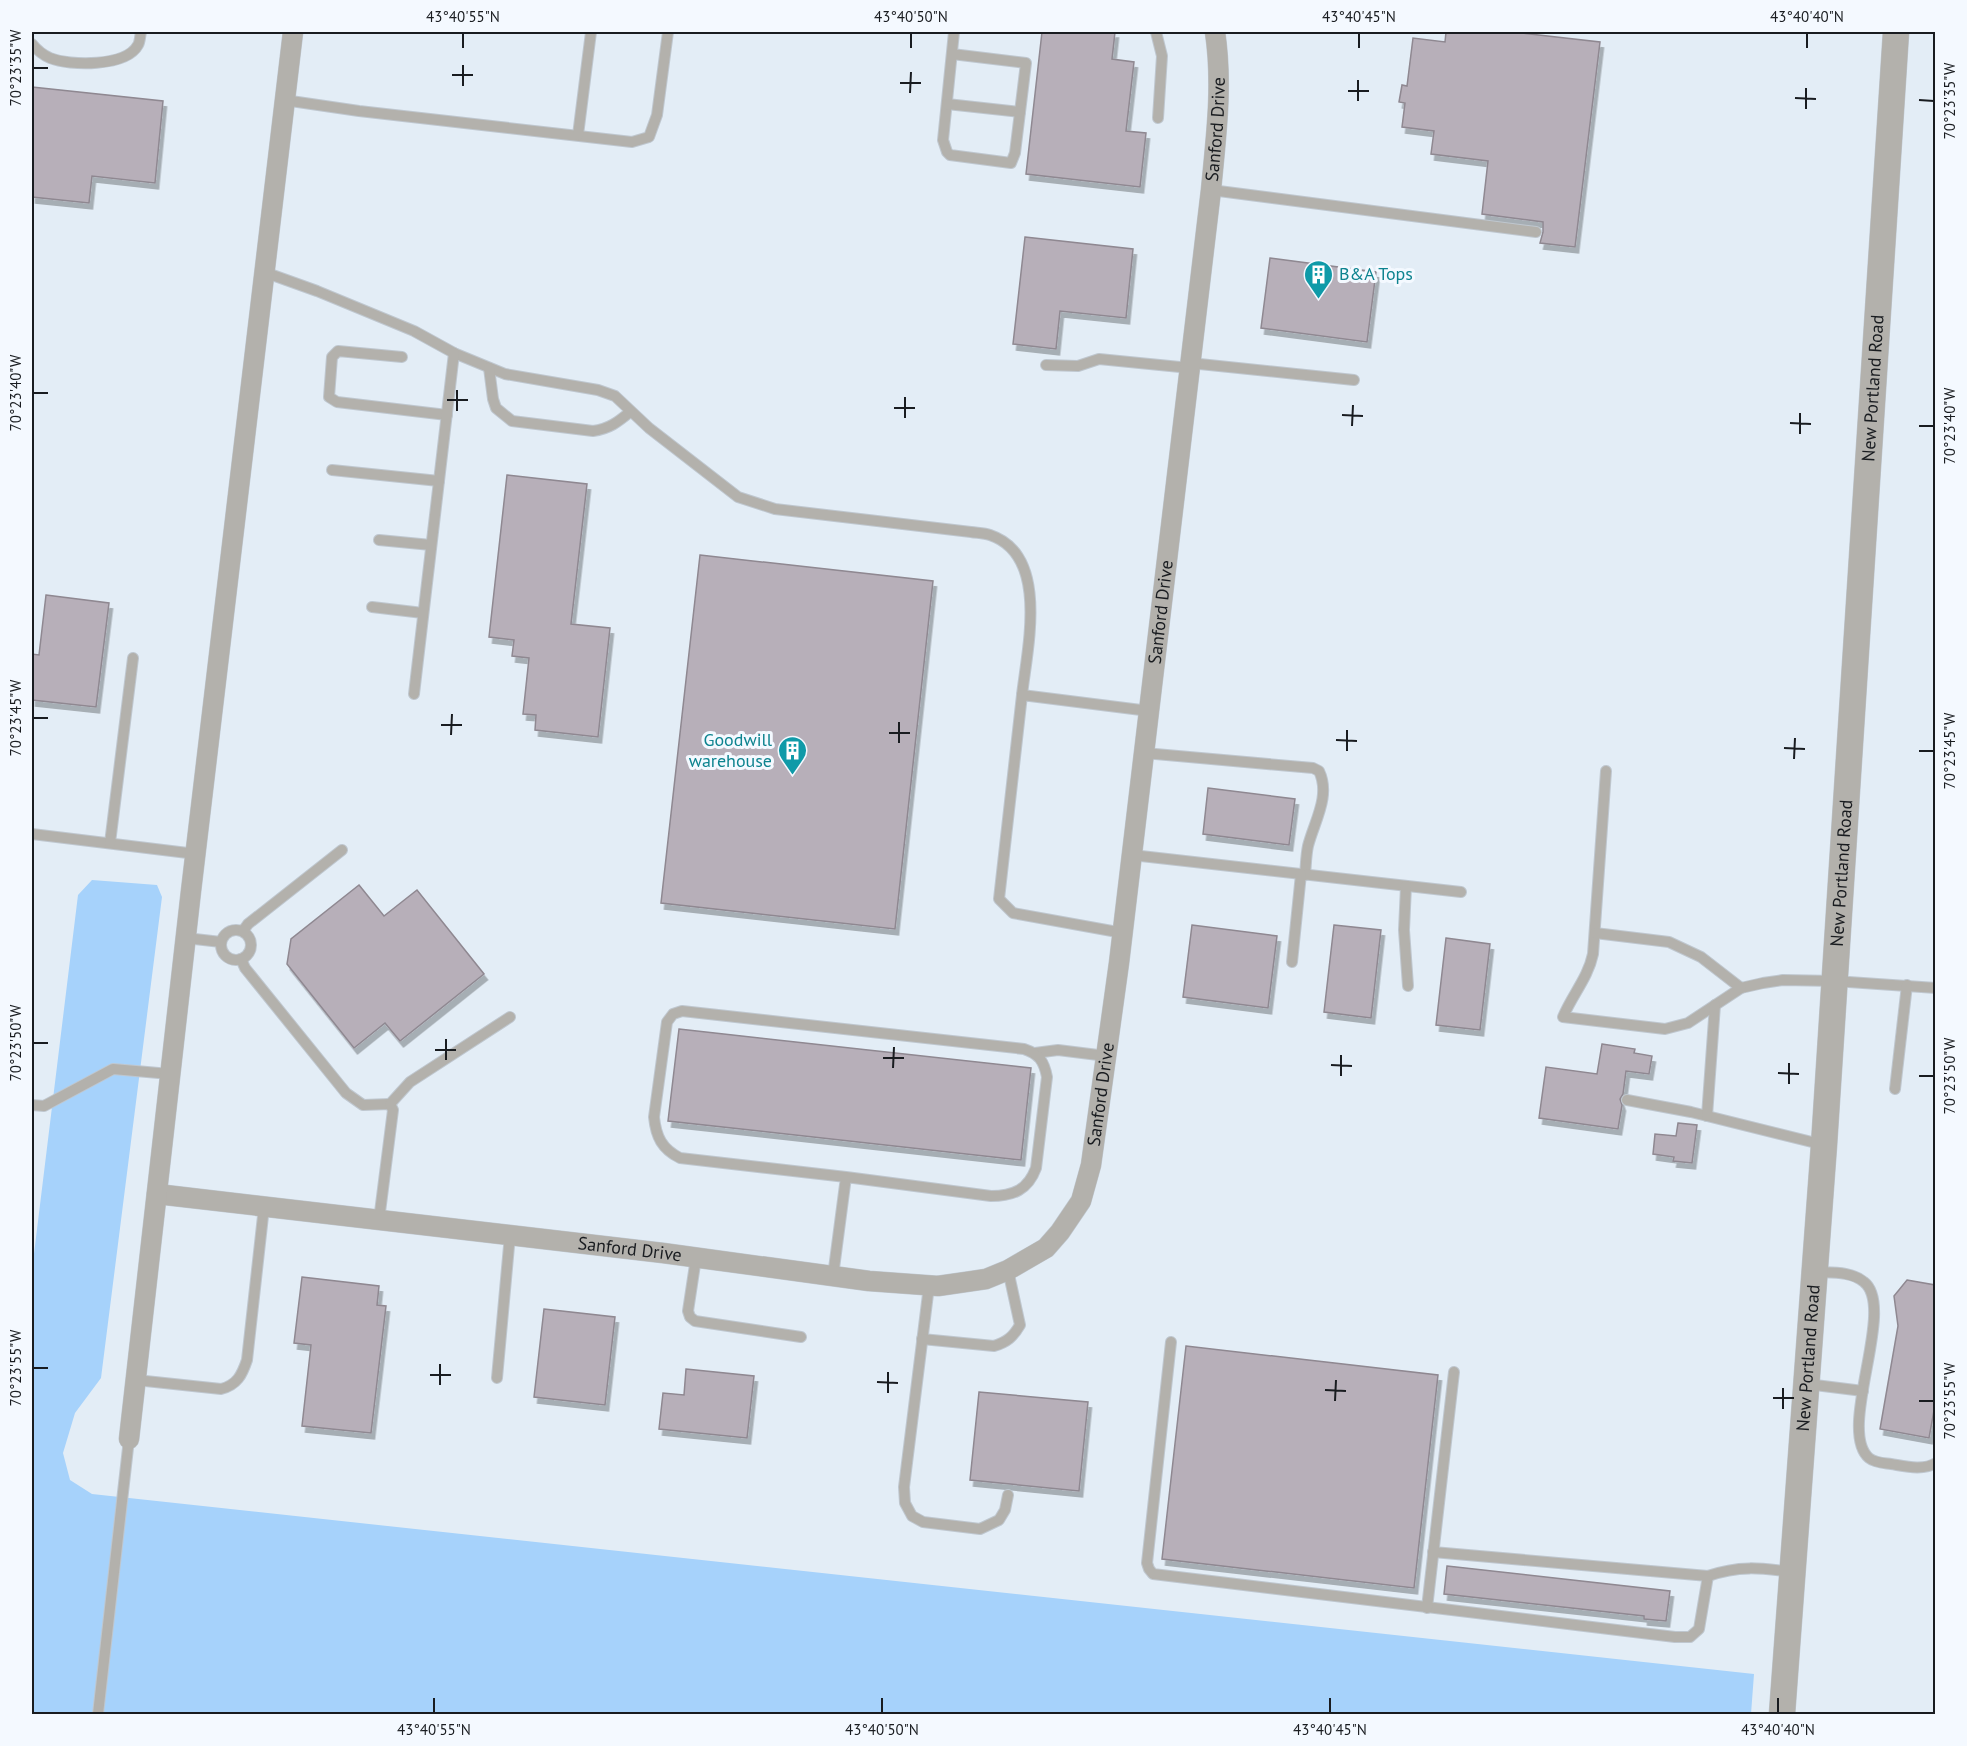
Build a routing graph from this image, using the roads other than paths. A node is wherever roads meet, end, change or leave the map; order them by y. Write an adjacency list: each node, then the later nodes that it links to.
1 (32, 32): 10 (lane)
2 (141, 32): 11 (lane)
3 (293, 32): 13 (street)
4 (591, 32): 17 (lane)
5 (668, 32): 17 (lane)
6 (954, 32): 12 (lane)
7 (1156, 32): 16 (lane)
8 (1215, 32): 18 (street, Sanford Drive)
9 (1896, 32): 56 (street, New Portland Road)
10 (32, 37)
11 (32, 44)
12 (952, 54): 14 (lane); 15 (lane)
13 (284, 100): 17 (lane); 20 (street)
14 (947, 104): 15 (lane); 15 (lane)
15 (1020, 112)
16 (1158, 117)
17 (578, 135)
18 (1210, 190): 19 (lane); 24 (street, Sanford Drive)
19 (1536, 232)
20 (264, 272): 21 (lane); 44 (street)
21 (454, 353): 25 (lane); 28 (lane)
22 (402, 357): 28 (lane)
23 (1046, 365): 24 (lane)
24 (1190, 366): 26 (lane); 38 (street, Sanford Drive)
25 (489, 368): 27 (lane); 27 (lane)
26 (1354, 380)
27 (630, 412): 37 (lane)
28 (447, 415): 30 (lane)
29 (332, 470): 30 (lane)
30 (439, 482): 32 (lane)
31 (379, 540): 32 (lane)
32 (431, 545): 34 (lane)
33 (372, 607): 34 (lane)
34 (423, 613): 36 (lane)
35 (133, 658): 42 (lane)
36 (414, 694)
37 (1022, 695): 38 (lane); 50 (lane)
38 (1149, 711): 39 (street, Sanford Drive)
39 (1144, 753): 45 (street, Sanford Drive); 46 (lane)
40 (1606, 771): 51 (lane)
41 (32, 834): 42 (lane)
42 (110, 843): 44 (lane)
43 (342, 850): 49 (lane)
44 (196, 854): 52 (street)
45 (1132, 855): 46 (lane); 50 (street, Sanford Drive)
46 (1303, 874): 47 (lane); 55 (lane)
47 (1406, 886): 48 (lane); 58 (lane)
48 (1461, 892)
49 (243, 931): 53 (lane); 54 (lane)
50 (1123, 933): 64 (street, Sanford Drive)
51 (1594, 933): 59 (lane); 61 (lane)
52 (186, 938): 53 (lane); 65 (street)
53 (221, 942): 54 (lane)
54 (241, 959): 68 (lane)
55 (1292, 962)
56 (1834, 981): 57 (lane); 59 (lane); 71 (street, New Portland Road)
57 (1907, 985): 60 (lane); 66 (lane)
58 (1408, 986)
59 (1741, 988): 61 (lane)
60 (1935, 988)
61 (1715, 1005): 70 (lane)
62 (510, 1017): 68 (lane)
63 (1035, 1053): 64 (lane); 72 (lane); 72 (lane)
64 (1106, 1056): 78 (street, Sanford Drive)
65 (170, 1074): 69 (lane); 73 (street)
66 (1895, 1089)
67 (1627, 1100): 70 (lane)
68 (390, 1104): 75 (lane)
69 (32, 1105)
70 (1707, 1116): 71 (lane)
71 (1824, 1144): 79 (street, New Portland Road)
72 (846, 1177): 80 (lane)
73 (157, 1194): 74 (street, Sanford Drive); 87 (street)
74 (264, 1207): 75 (street, Sanford Drive); 87 (lane)
75 (379, 1220): 76 (street, Sanford Drive)
76 (510, 1235): 77 (street, Sanford Drive); 86 (lane)
77 (696, 1258): 80 (street, Sanford Drive); 82 (lane)
78 (1008, 1270): 81 (street, Sanford Drive); 83 (lane)
79 (1815, 1272): 88 (street, New Portland Road); 89 (lane)
80 (833, 1276): 81 (street, Sanford Drive)
81 (929, 1286): 83 (lane)
82 (801, 1337)
83 (922, 1339): 92 (lane)
84 (1171, 1342): 96 (lane)
85 (1454, 1372): 93 (lane)
86 (497, 1378)
87 (136, 1380): 90 (street)
88 (1807, 1384): 89 (lane); 94 (street, New Portland Road)
89 (1863, 1391): 91 (lane)
90 (129, 1439): 97 (lane)
91 (1935, 1463)
92 (1008, 1495)
93 (1433, 1552): 95 (lane); 96 (lane)
94 (1793, 1572): 95 (lane); 98 (street, New Portland Road)
95 (1708, 1576): 96 (lane)
96 (1427, 1608)
97 (98, 1714)
98 (1782, 1714)

